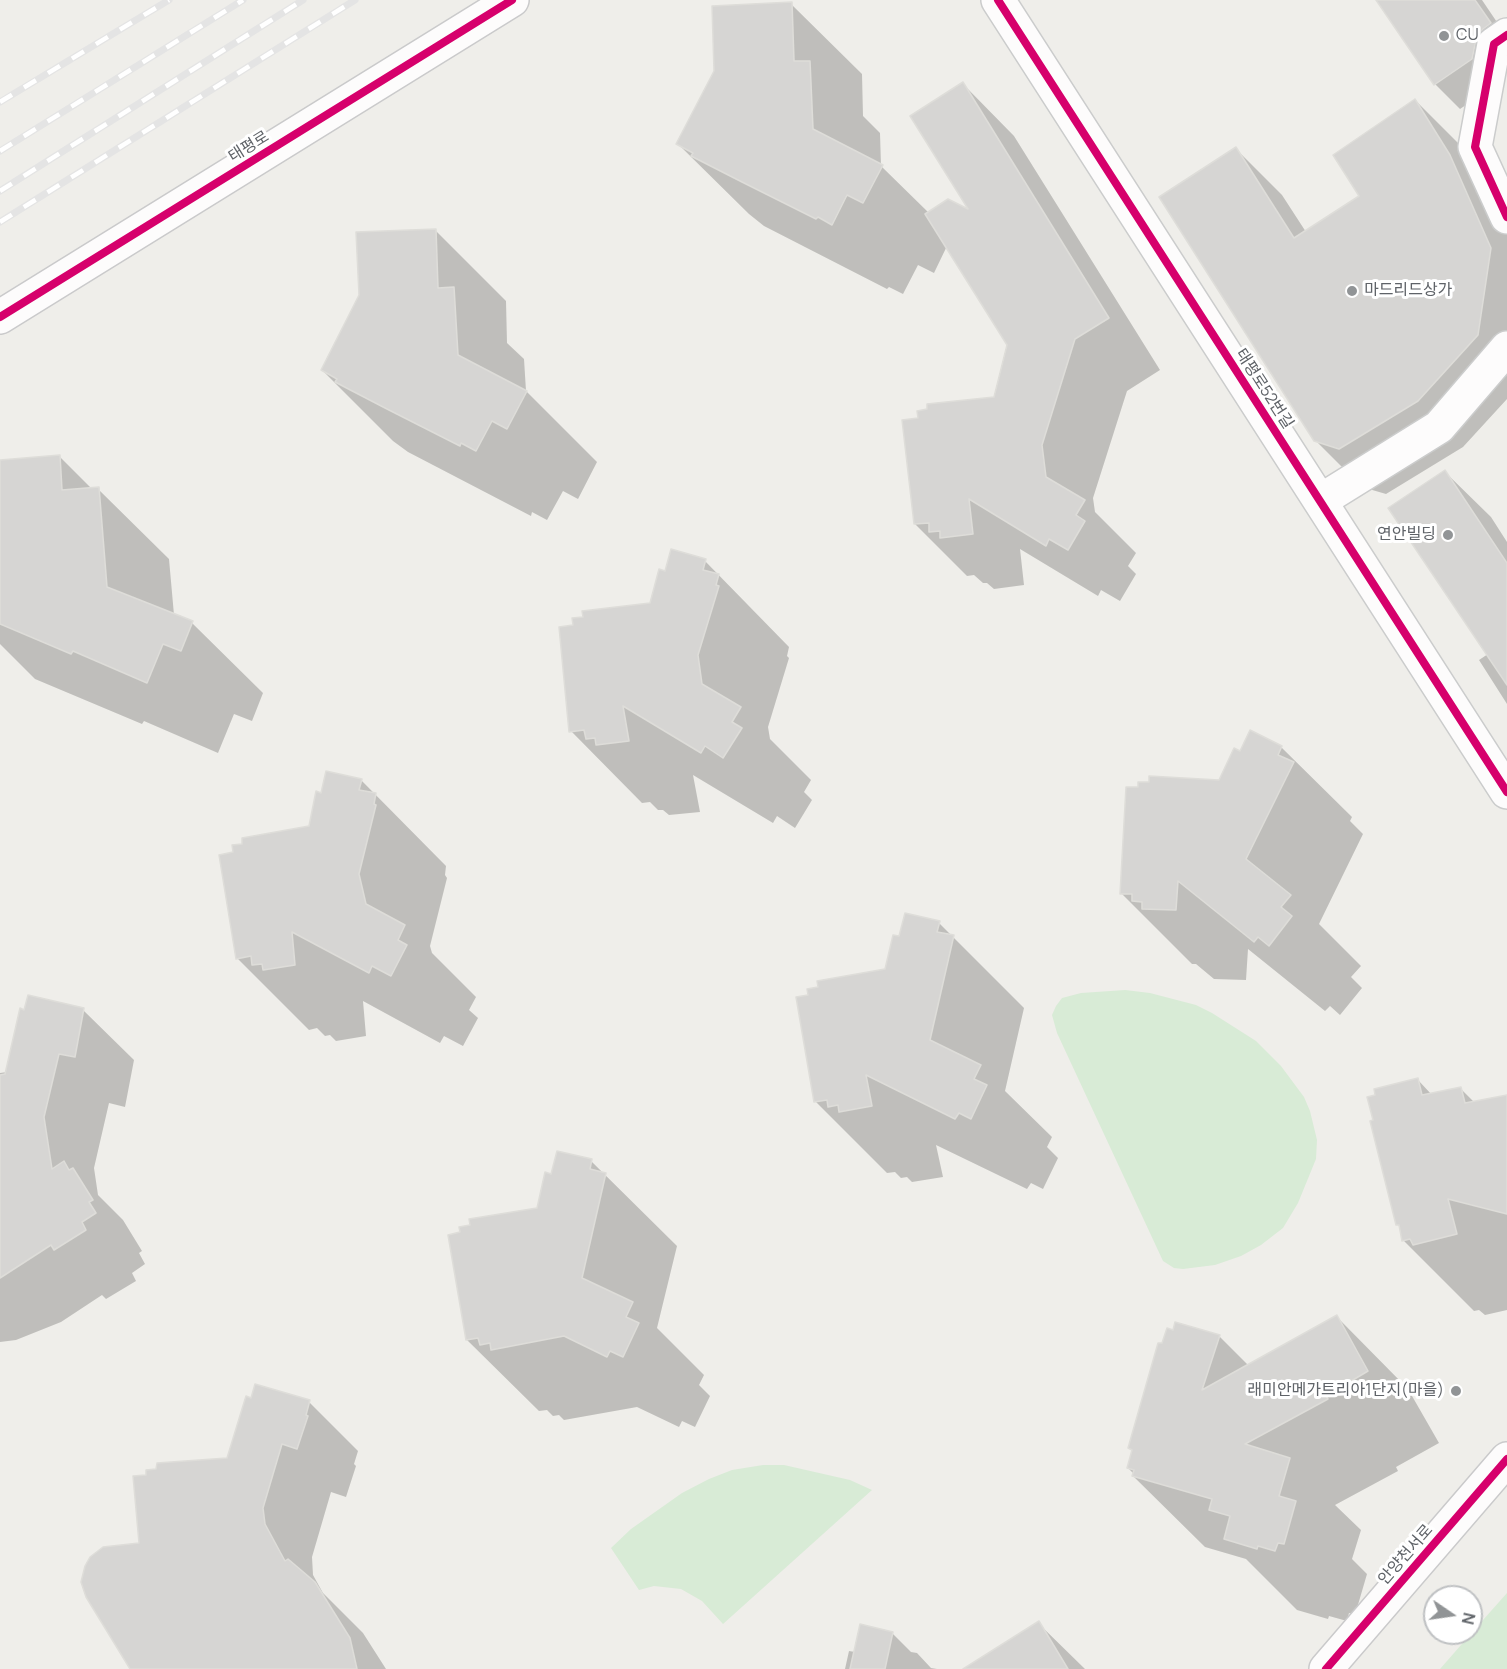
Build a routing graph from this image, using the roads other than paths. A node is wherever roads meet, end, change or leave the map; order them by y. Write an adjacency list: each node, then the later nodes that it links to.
1 (512, 0): 5 (street, 태평로)
2 (998, 0): 7 (street, 태평로52번길)
3 (1507, 35): 4 (street)
4 (1507, 217)
5 (0, 317)
6 (1507, 348): 7 (street)
7 (1320, 501): 8 (street, 태평로52번길)
8 (1507, 792)
9 (1507, 1459): 10 (street, 안양천서로)
10 (1326, 1669)

